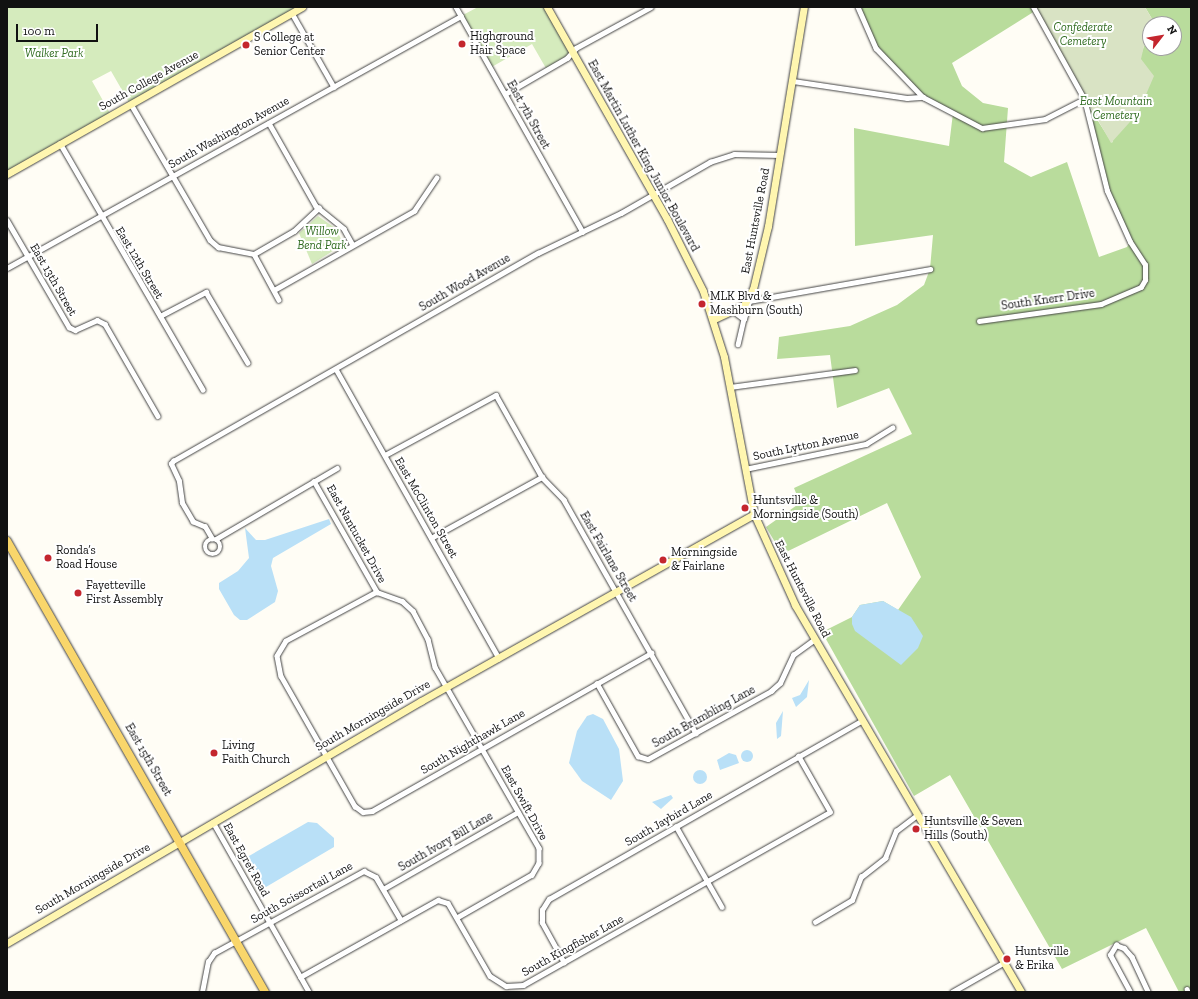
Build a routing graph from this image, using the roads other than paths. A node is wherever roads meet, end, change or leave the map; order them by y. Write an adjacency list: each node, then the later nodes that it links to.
1 (302, 7): 8 (street, South College Avenue)
2 (456, 7): 9 (street, East 7th Street)
3 (547, 7): 10 (street, East Martin Luther King Junior Boulevard)
4 (651, 7): 10 (street)
5 (804, 7): 11 (street, East Huntsville Road)
6 (858, 7): 14 (street)
7 (1033, 7): 15 (street)
8 (292, 13): 12 (street); 16 (street, South College Avenue)
9 (461, 16): 12 (street, South Washington Avenue); 13 (street, East 7th Street)
10 (572, 53): 13 (street); 23 (street, East Martin Luther King Junior Boulevard)
11 (792, 81): 14 (street); 19 (street, East Huntsville Road)
12 (334, 87): 17 (street, South Washington Avenue)
13 (505, 94): 27 (street, East 7th Street)
14 (922, 97): 15 (street)
15 (1084, 99): 40 (street, South Knerr Drive)
16 (131, 104): 18 (street, South College Avenue); 21 (street)
17 (269, 123): 21 (street, South Washington Avenue); 24 (street)
18 (60, 144): 20 (street, South College Avenue); 25 (street, East 12th Street)
19 (780, 155): 23 (street, South Wood Avenue); 35 (street, East Huntsville Road)
20 (7, 174)
21 (173, 175): 25 (street, South Washington Avenue); 29 (street)
22 (436, 178): 28 (street)
23 (654, 195): 27 (street, South Wood Avenue); 38 (street, East Martin Luther King Junior Boulevard)
24 (319, 208): 28 (street); 29 (street)
25 (100, 216): 30 (street, South Washington Avenue); 37 (street, East 12th Street)
26 (7, 220): 30 (street, East 13th Street)
27 (582, 232): 43 (street, South Wood Avenue)
28 (353, 245): 33 (street)
29 (254, 254): 33 (street)
30 (28, 256): 31 (street, South Washington Avenue); 47 (street, East 13th Street)
31 (7, 268)
32 (930, 269): 35 (street)
33 (274, 290): 34 (street)
34 (279, 300)
35 (749, 301): 36 (street); 39 (street)
36 (732, 310): 38 (street); 39 (street)
37 (160, 316): 42 (street); 46 (street, East 12th Street)
38 (714, 319): 45 (street, East Huntsville Road)
39 (744, 320): 41 (street)
40 (979, 321)
41 (738, 344)
42 (248, 363)
43 (336, 369): 49 (street, East McClinton Street); 53 (street, South Wood Avenue)
44 (855, 370): 45 (street)
45 (730, 388): 51 (street, East Huntsville Road)
46 (203, 390)
47 (158, 416)
48 (892, 428): 51 (street, South Lytton Avenue)
49 (385, 455): 52 (street, East Fairlane Street); 55 (street, East McClinton Street)
50 (337, 468): 53 (street)
51 (744, 470): 54 (street, East Huntsville Road)
52 (542, 477): 55 (street); 57 (street, East Fairlane Street)
53 (314, 481): 58 (street, East Nantucket Drive)
54 (754, 514): 57 (street, South Morningside Drive); 59 (street, East Huntsville Road)
55 (431, 538): 61 (street, East McClinton Street)
56 (7, 541): 73 (main road, East 15th Street)
57 (616, 591): 60 (street, East Fairlane Street); 61 (street, South Morningside Drive)
58 (377, 592): 63 (street, East Nantucket Drive); 67 (street)
59 (814, 640): 64 (street, East Huntsville Road); 65 (street, South Brambling Lane)
60 (651, 653): 62 (street, South Nighthawk Lane); 65 (street, East Fairlane Street)
61 (499, 658): 63 (street, South Morningside Drive)
62 (597, 683): 65 (street, South Brambling Lane); 66 (street, South Nighthawk Lane)
63 (446, 687): 66 (street, East Swift Drive); 67 (street, South Morningside Drive)
64 (860, 721): 68 (street, South Jaybird Lane); 70 (street, East Huntsville Road)
65 (696, 733)
66 (482, 749): 67 (street, South Nighthawk Lane); 69 (street, East Swift Drive)
67 (326, 756): 71 (street, South Morningside Drive)
68 (798, 756): 72 (street, South Jaybird Lane); 74 (street, South Kingfisher Lane)
69 (518, 812): 75 (street, South Ivory Bill Lane); 77 (street, East Swift Drive)
70 (916, 816): 79 (street); 84 (street, East Huntsville Road)
71 (213, 822): 73 (street, South Morningside Drive); 80 (street, East Egret Road)
72 (676, 826): 74 (street); 83 (street, South Jaybird Lane)
73 (180, 841): 81 (main road, East 15th Street); 82 (street, South Morningside Drive)
74 (708, 881): 76 (street); 83 (street, South Kingfisher Lane)
75 (383, 889): 78 (street, South Scissortail Lane); 80 (street, South Scissortail Lane)
76 (722, 907)
77 (457, 918): 78 (street, South Kingfisher Lane); 83 (street, South Kingfisher Lane)
78 (400, 920): 85 (street, South Kingfisher Lane)
79 (815, 922)
80 (270, 923): 81 (street, South Scissortail Lane); 85 (street, East Egret Road)
81 (236, 940): 86 (street, South Scissortail Lane); 87 (main road, East 15th Street)
82 (7, 943)
83 (564, 963)
84 (1003, 963): 89 (street); 90 (street, East Huntsville Road)
85 (300, 977): 88 (street, East Egret Road)
86 (202, 992)
87 (265, 992)
88 (309, 992)
89 (952, 992)
90 (1020, 992)
91 (1130, 992): 92 (street)
92 (1148, 992)

